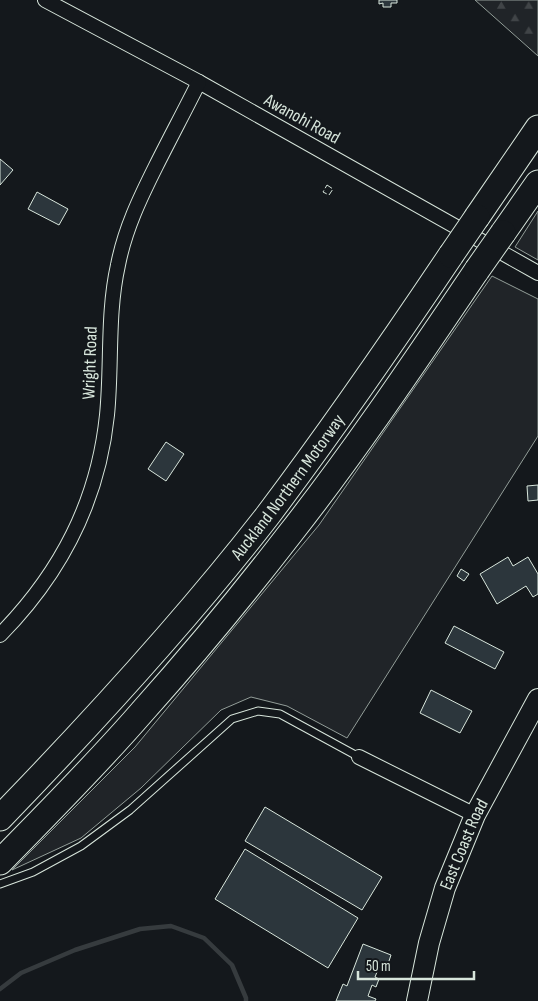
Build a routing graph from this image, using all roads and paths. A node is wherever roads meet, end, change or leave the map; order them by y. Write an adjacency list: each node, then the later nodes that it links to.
1 (45, 0): 2 (street, Awanohi Road)
2 (198, 82): 5 (street, Awanohi Road); 6 (street, Wright Road)
3 (538, 128): 10 (highway, Auckland Northern Motorway, bridge)
4 (538, 183): 11 (highway, Auckland Northern Motorway, bridge)
5 (538, 273)
6 (0, 635)
7 (538, 699): 9 (main road, East Coast Road)
8 (359, 757): 9 (street); 12 (lane)
9 (475, 815): 13 (main road, East Coast Road)
10 (0, 818)
11 (0, 862)
12 (0, 884)
13 (417, 1001)

